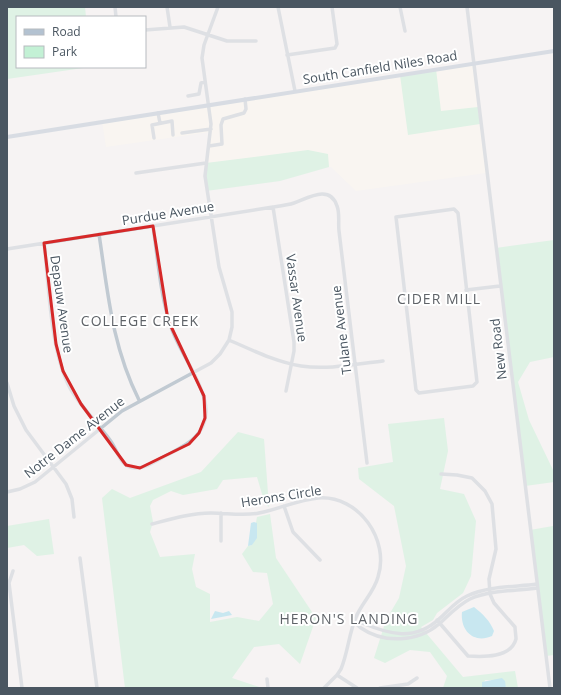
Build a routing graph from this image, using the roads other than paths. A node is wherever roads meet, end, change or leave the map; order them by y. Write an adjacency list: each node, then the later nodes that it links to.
1 (167, 7): 7 (street)
2 (218, 7): 10 (street, Notre Dame Avenue)
3 (278, 7): 13 (street)
4 (332, 7): 13 (street)
5 (400, 7): 9 (street)
6 (467, 7): 14 (street, New Road)
7 (170, 27): 8 (street); 10 (street)
8 (146, 30)
9 (405, 31)
10 (208, 35): 11 (street); 15 (street, Notre Dame Avenue)
11 (256, 41)
12 (554, 51): 14 (main road, South Canfield Niles Road)
13 (287, 55): 16 (street)
14 (473, 63): 16 (main road, South Canfield Niles Road); 37 (street, New Road)
15 (205, 82): 17 (street); 19 (street, Notre Dame Avenue)
16 (295, 91): 18 (main road, South Canfield Niles Road)
17 (188, 96)
18 (245, 99): 19 (main road, South Canfield Niles Road); 27 (street)
19 (209, 105): 20 (main road, South Canfield Niles Road); 22 (street, Notre Dame Avenue)
20 (158, 113): 21 (street); 25 (main road)
21 (160, 123): 24 (street); 26 (street)
22 (211, 130): 23 (street); 27 (street, Notre Dame Avenue)
23 (182, 133)
24 (173, 135)
25 (7, 137)
26 (154, 138)
27 (209, 146): 28 (street, Notre Dame Avenue)
28 (206, 163): 29 (street); 32 (street, Notre Dame Avenue)
29 (136, 173)
30 (331, 197): 31 (street, Purdue Avenue); 42 (street, Tulane Avenue)
31 (273, 207): 32 (street, Purdue Avenue); 41 (street, Vassar Avenue)
32 (210, 217): 33 (street, Purdue Avenue); 39 (street, Notre Dame Avenue)
33 (153, 226): 34 (street, Purdue Avenue); 43 (street)
34 (99, 234): 35 (street, Purdue Avenue); 46 (street)
35 (44, 243): 36 (street, Purdue Avenue); 47 (street, Depauw Avenue)
36 (7, 249)
37 (500, 286): 38 (street); 60 (street, New Road)
38 (466, 290): 38 (street)
39 (229, 340): 41 (street); 43 (street, Notre Dame Avenue)
40 (383, 361): 42 (street)
41 (292, 364): 42 (street); 45 (street, Vassar Avenue)
42 (355, 364): 48 (street, Tulane Avenue)
43 (193, 373): 46 (street, Notre Dame Avenue); 47 (street, Depauw Avenue)
44 (7, 383): 49 (street)
45 (286, 391)
46 (139, 400): 47 (street, Notre Dame Avenue)
47 (100, 428): 49 (street, Notre Dame Avenue)
48 (367, 464)
49 (54, 467): 51 (street, Notre Dame Avenue); 54 (street)
50 (441, 474): 61 (street)
51 (7, 492)
52 (284, 506): 53 (street, Herons Circle); 58 (street); 62 (street, Herons Circle)
53 (221, 513): 55 (street, Herons Circle); 56 (street)
54 (74, 517)
55 (152, 524)
56 (221, 541)
57 (80, 558): 68 (street)
58 (320, 560)
59 (12, 571): 67 (street)
60 (537, 586): 61 (street); 73 (street, New Road)
61 (490, 592): 63 (street); 63 (street)
62 (354, 622): 63 (street); 64 (street, Herons Circle)
63 (438, 622)
64 (337, 675): 70 (street, Herons Circle); 71 (street)
65 (417, 678): 72 (street)
66 (267, 679): 69 (street)
67 (22, 688)
68 (97, 688)
69 (268, 688)
70 (324, 688)
71 (357, 688)
72 (380, 688)
73 (550, 688)

